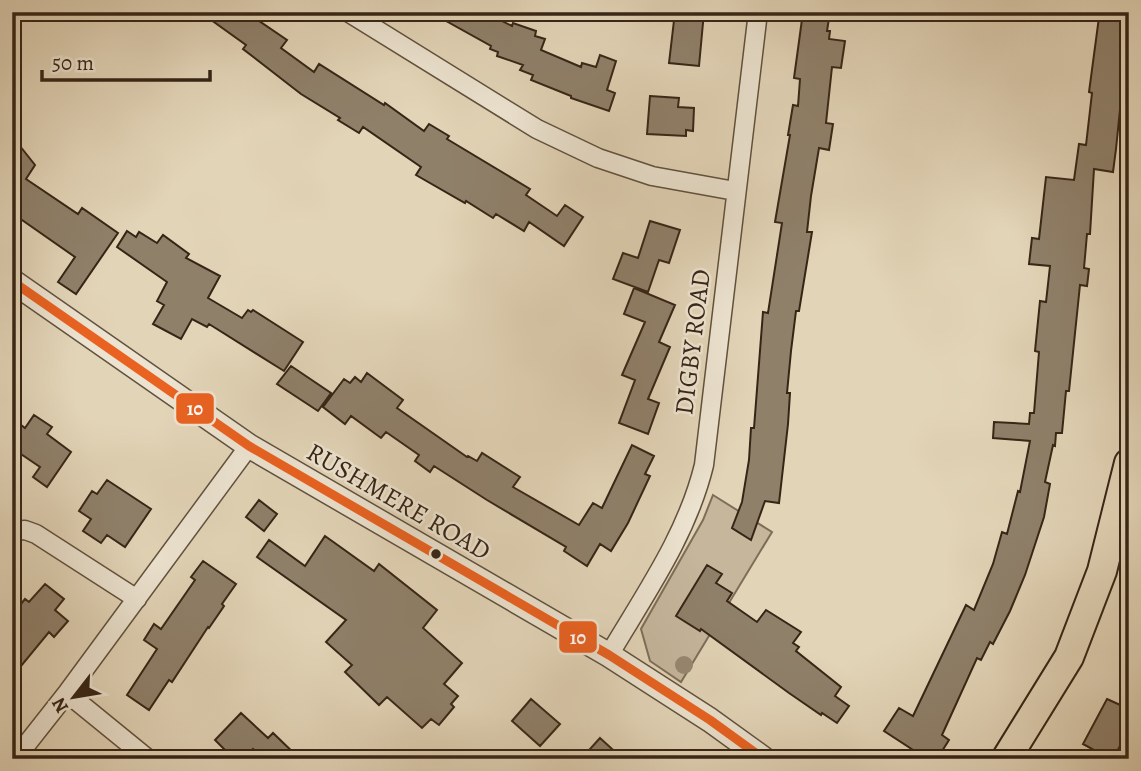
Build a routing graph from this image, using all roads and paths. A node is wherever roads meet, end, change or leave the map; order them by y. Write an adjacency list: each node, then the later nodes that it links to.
1 (348, 12): 3 (street)
2 (758, 12): 3 (street, DIGBY ROAD)
3 (735, 191): 9 (street, DIGBY ROAD)
4 (12, 281): 5 (street, RUSHMERE ROAD)
5 (249, 446): 8 (street); 9 (street, RUSHMERE ROAD)
6 (1129, 463): 14 (main road)
7 (12, 531): 8 (street)
8 (137, 599): 10 (street)
9 (609, 655): 13 (street, RUSHMERE ROAD)
10 (67, 694): 11 (street); 12 (street)
11 (15, 759)
12 (148, 759)
13 (764, 759)
14 (1006, 759)

